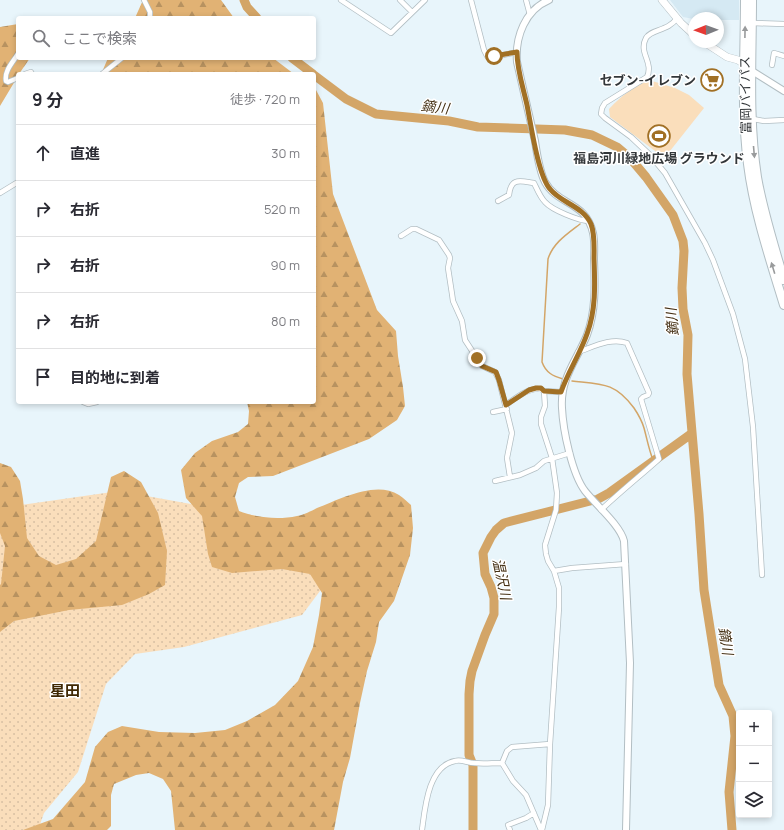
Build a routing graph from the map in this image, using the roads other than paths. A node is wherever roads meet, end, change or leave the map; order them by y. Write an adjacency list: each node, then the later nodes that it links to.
1 (144, 0): 13 (street)
2 (400, 0): 11 (street)
3 (425, 0): 11 (street)
4 (471, 0): 19 (street)
5 (526, 0): 12 (street)
6 (549, 0): 12 (street)
7 (745, 0): 23 (highway, 富岡バイパス, one-way to 7)
8 (752, 0): 15 (highway, 富岡バイパス)
9 (343, 1): 11 (street)
10 (664, 1): 14 (main road)
11 (412, 12)
12 (530, 15): 19 (street)
13 (150, 16)
14 (677, 18): 17 (main road); 50 (street)
15 (752, 23): 16 (street); 25 (highway, 富岡バイパス)
16 (784, 24)
17 (688, 29)
18 (713, 48): 23 (main road)
19 (517, 52): 34 (street)
20 (784, 56): 24 (street)
21 (16, 57): 27 (street)
22 (120, 60): 26 (street)
23 (744, 64): 25 (main road); 37 (highway, 富岡バイパス, one-way to 23)
24 (772, 65)
25 (752, 71): 28 (street); 29 (highway, 富岡バイパス)
26 (104, 72)
27 (16, 79)
28 (784, 91)
29 (753, 119): 30 (street); 36 (highway, 富岡バイパス, one-way to 36)
30 (784, 120)
31 (16, 183): 32 (street)
32 (0, 193)
33 (498, 201): 34 (street)
34 (589, 221): 38 (street)
35 (401, 236): 41 (street)
36 (784, 280)
37 (784, 305)
38 (578, 352): 40 (street); 47 (street)
39 (544, 391): 40 (street); 41 (street); 44 (street)
40 (561, 392): 43 (street)
41 (506, 407): 42 (street); 45 (street)
42 (493, 412)
43 (570, 453): 44 (street); 47 (street)
44 (552, 458): 45 (street); 49 (street)
45 (510, 477): 46 (street)
46 (495, 481)
47 (601, 510): 48 (street)
48 (626, 564): 49 (street); 57 (street)
49 (554, 571): 51 (street)
50 (762, 575)
51 (550, 744): 52 (street); 56 (street)
52 (502, 763): 53 (street); 54 (street)
53 (534, 813): 55 (street); 56 (street)
54 (421, 830)
55 (510, 830)
56 (541, 830)
57 (626, 830)

